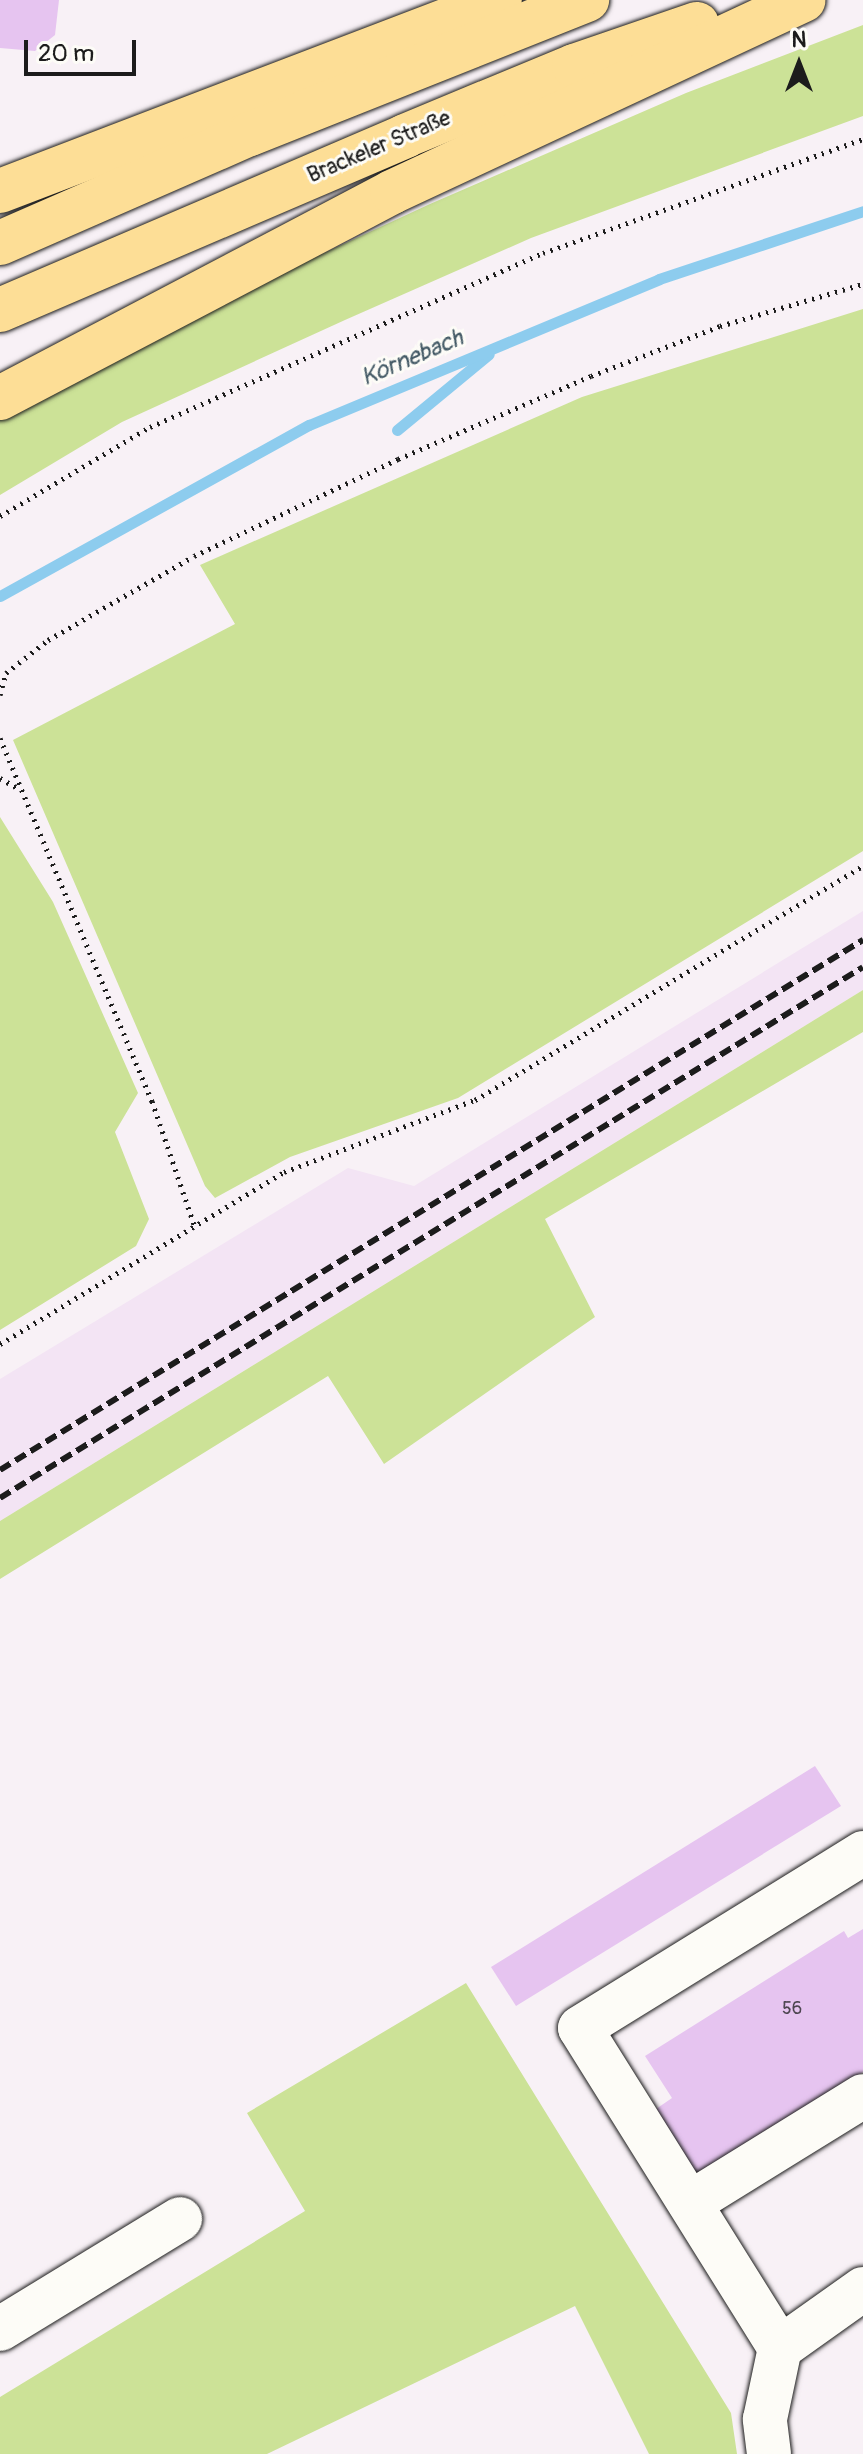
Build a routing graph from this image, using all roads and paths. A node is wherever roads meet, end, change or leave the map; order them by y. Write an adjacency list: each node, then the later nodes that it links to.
1 (500, 0): 6 (highway)
2 (587, 0): 7 (highway)
3 (764, 0): 9 (highway, Brackeler Straße)
4 (803, 0): 10 (highway)
5 (863, 139): 11 (path)
6 (0, 191)
7 (0, 243)
8 (863, 284): 12 (path)
9 (0, 310)
10 (0, 398)
11 (0, 516)
12 (0, 695)
13 (0, 738): 15 (path)
14 (0, 778): 15 (path)
15 (19, 789): 17 (path)
16 (863, 866): 17 (path)
17 (195, 1227): 18 (path)
18 (0, 1344)
19 (863, 1853): 21 (lane)
20 (863, 2096): 21 (lane)
21 (690, 2203): 25 (lane)
22 (180, 2219): 24 (lane)
23 (863, 2289): 25 (lane)
24 (0, 2329)
25 (780, 2348): 26 (lane)
26 (769, 2454)

